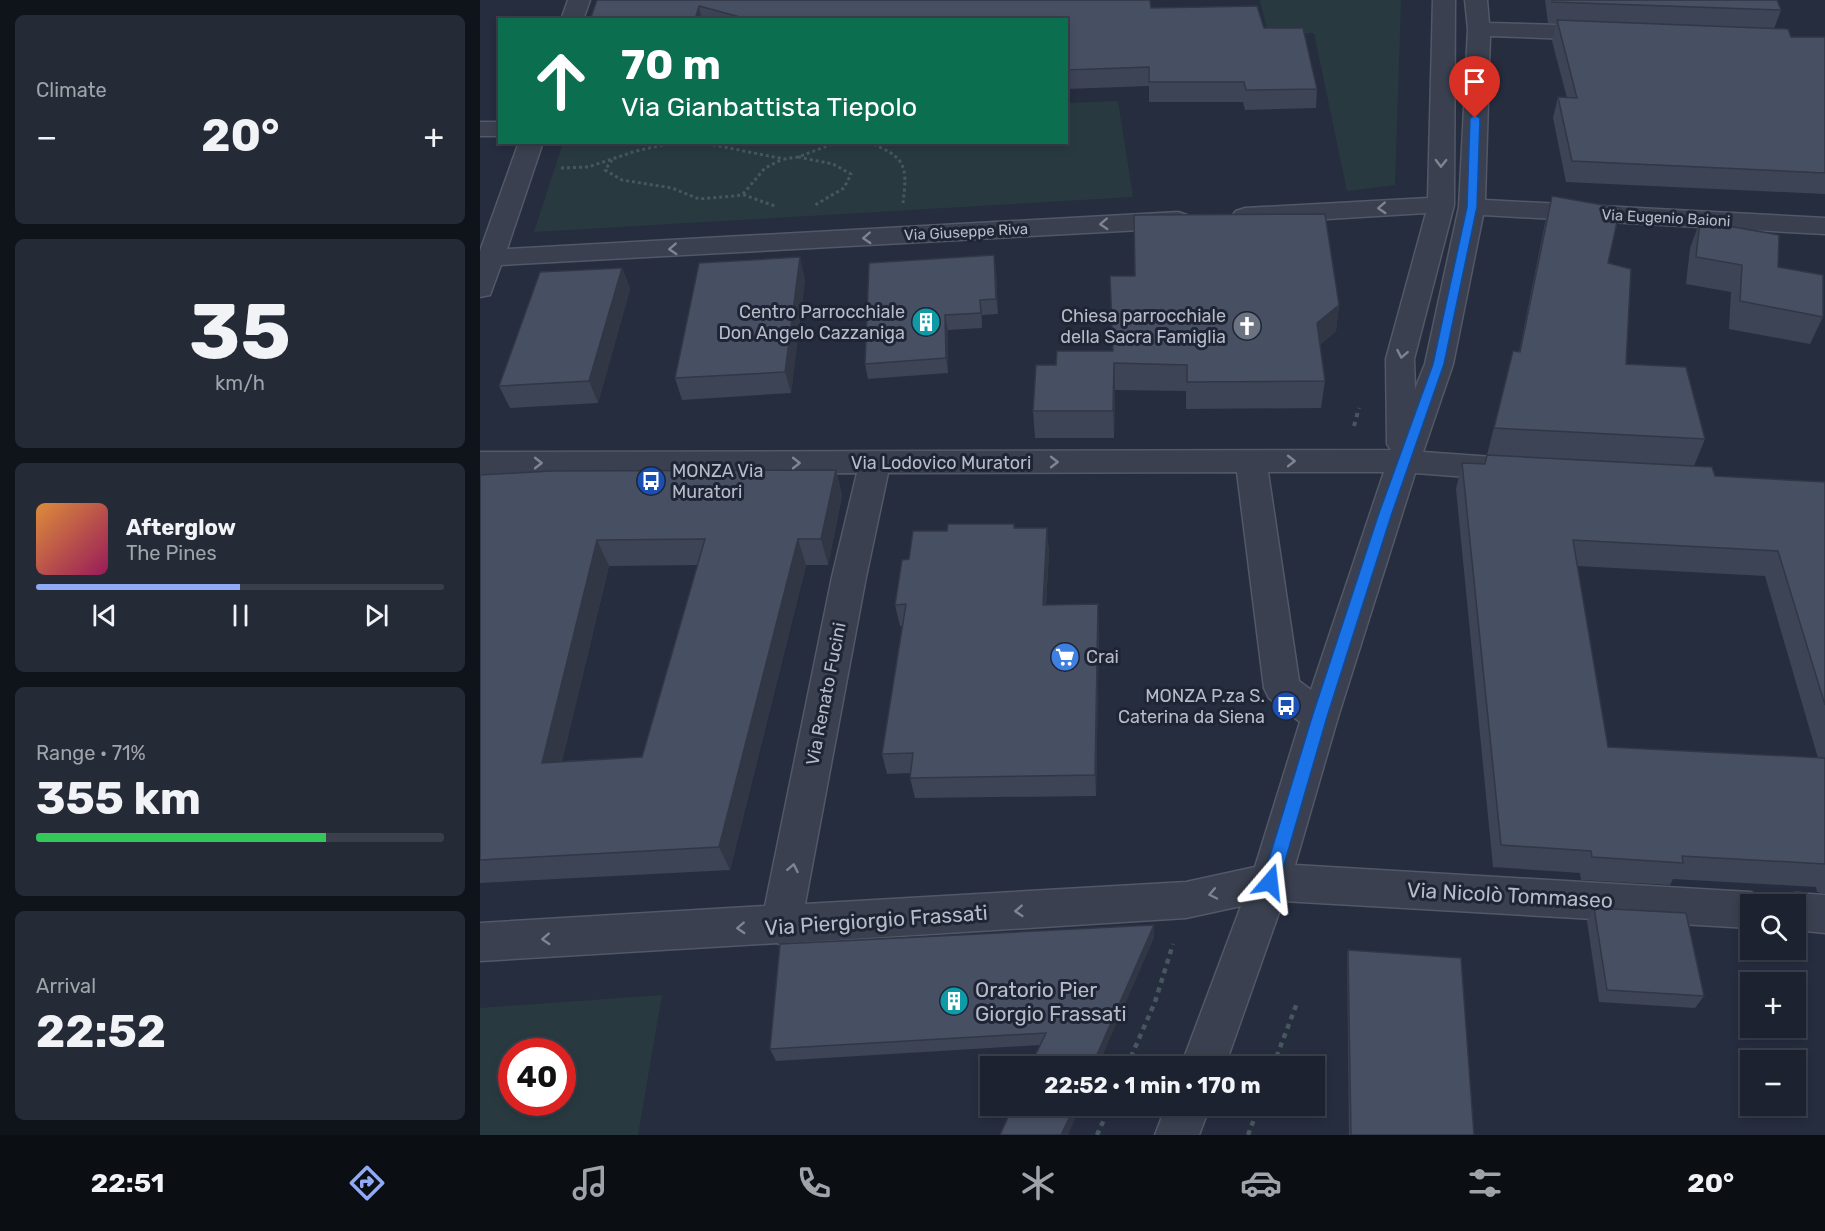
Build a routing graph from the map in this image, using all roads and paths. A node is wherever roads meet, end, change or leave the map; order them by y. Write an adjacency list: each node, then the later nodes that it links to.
1 (579, 0): 4 (street)
2 (1444, 0): 19 (street, one-way to 19)
3 (1476, 0): 5 (street)
4 (573, 18)
5 (1479, 29): 6 (street); 22 (street)
6 (1614, 34)
7 (480, 129): 8 (street)
8 (498, 129)
9 (530, 144): 25 (street)
10 (667, 144): 16 (path)
11 (698, 144): 15 (path)
12 (833, 144): 14 (path)
13 (873, 144): 24 (path)
14 (798, 157): 15 (path); 20 (path)
15 (784, 159): 18 (path)
16 (612, 160): 17 (path); 18 (path)
17 (559, 169)
18 (743, 195): 21 (path)
19 (1441, 205): 24 (street, Via Giuseppe Riva, one-way to 24); 27 (street, one-way to 27)
20 (814, 206)
21 (784, 207)
22 (1472, 207): 23 (street, Via Eugenio Baioni); 27 (street)
23 (1825, 226)
24 (902, 236): 25 (street, Via Giuseppe Riva, one-way to 25)
25 (491, 258): 26 (street)
26 (480, 289)
27 (1403, 461): 28 (street, Via Lodovico Muratori, one-way to 27); 31 (street, Via Lodovico Muratori); 32 (street)
28 (1251, 462): 29 (street, Via Lodovico Muratori, one-way to 28); 32 (street)
29 (875, 463): 30 (street, Via Lodovico Muratori, one-way to 29); 38 (street, Via Renato Fucini, one-way to 29)
30 (480, 464)
31 (1532, 471)
32 (1320, 717): 33 (street)
33 (1270, 882): 34 (street, Via Piergiorgio Frassati, one-way to 34); 35 (street, Via Nicolò Tommaseo); 42 (street)
34 (1186, 900): 38 (street, Via Piergiorgio Frassati, one-way to 38); 41 (path)
35 (1740, 909)
36 (1806, 913): 37 (street)
37 (1825, 914)
38 (782, 926): 39 (street, Via Piergiorgio Frassati, one-way to 39)
39 (480, 942)
40 (1296, 1003): 43 (path)
41 (1131, 1056)
42 (1207, 1056)
43 (1277, 1056)
44 (1106, 1116): 47 (path)
45 (1184, 1116): 48 (street)
46 (1255, 1116): 49 (path)
47 (1097, 1135)
48 (1177, 1135)
49 (1248, 1135)

